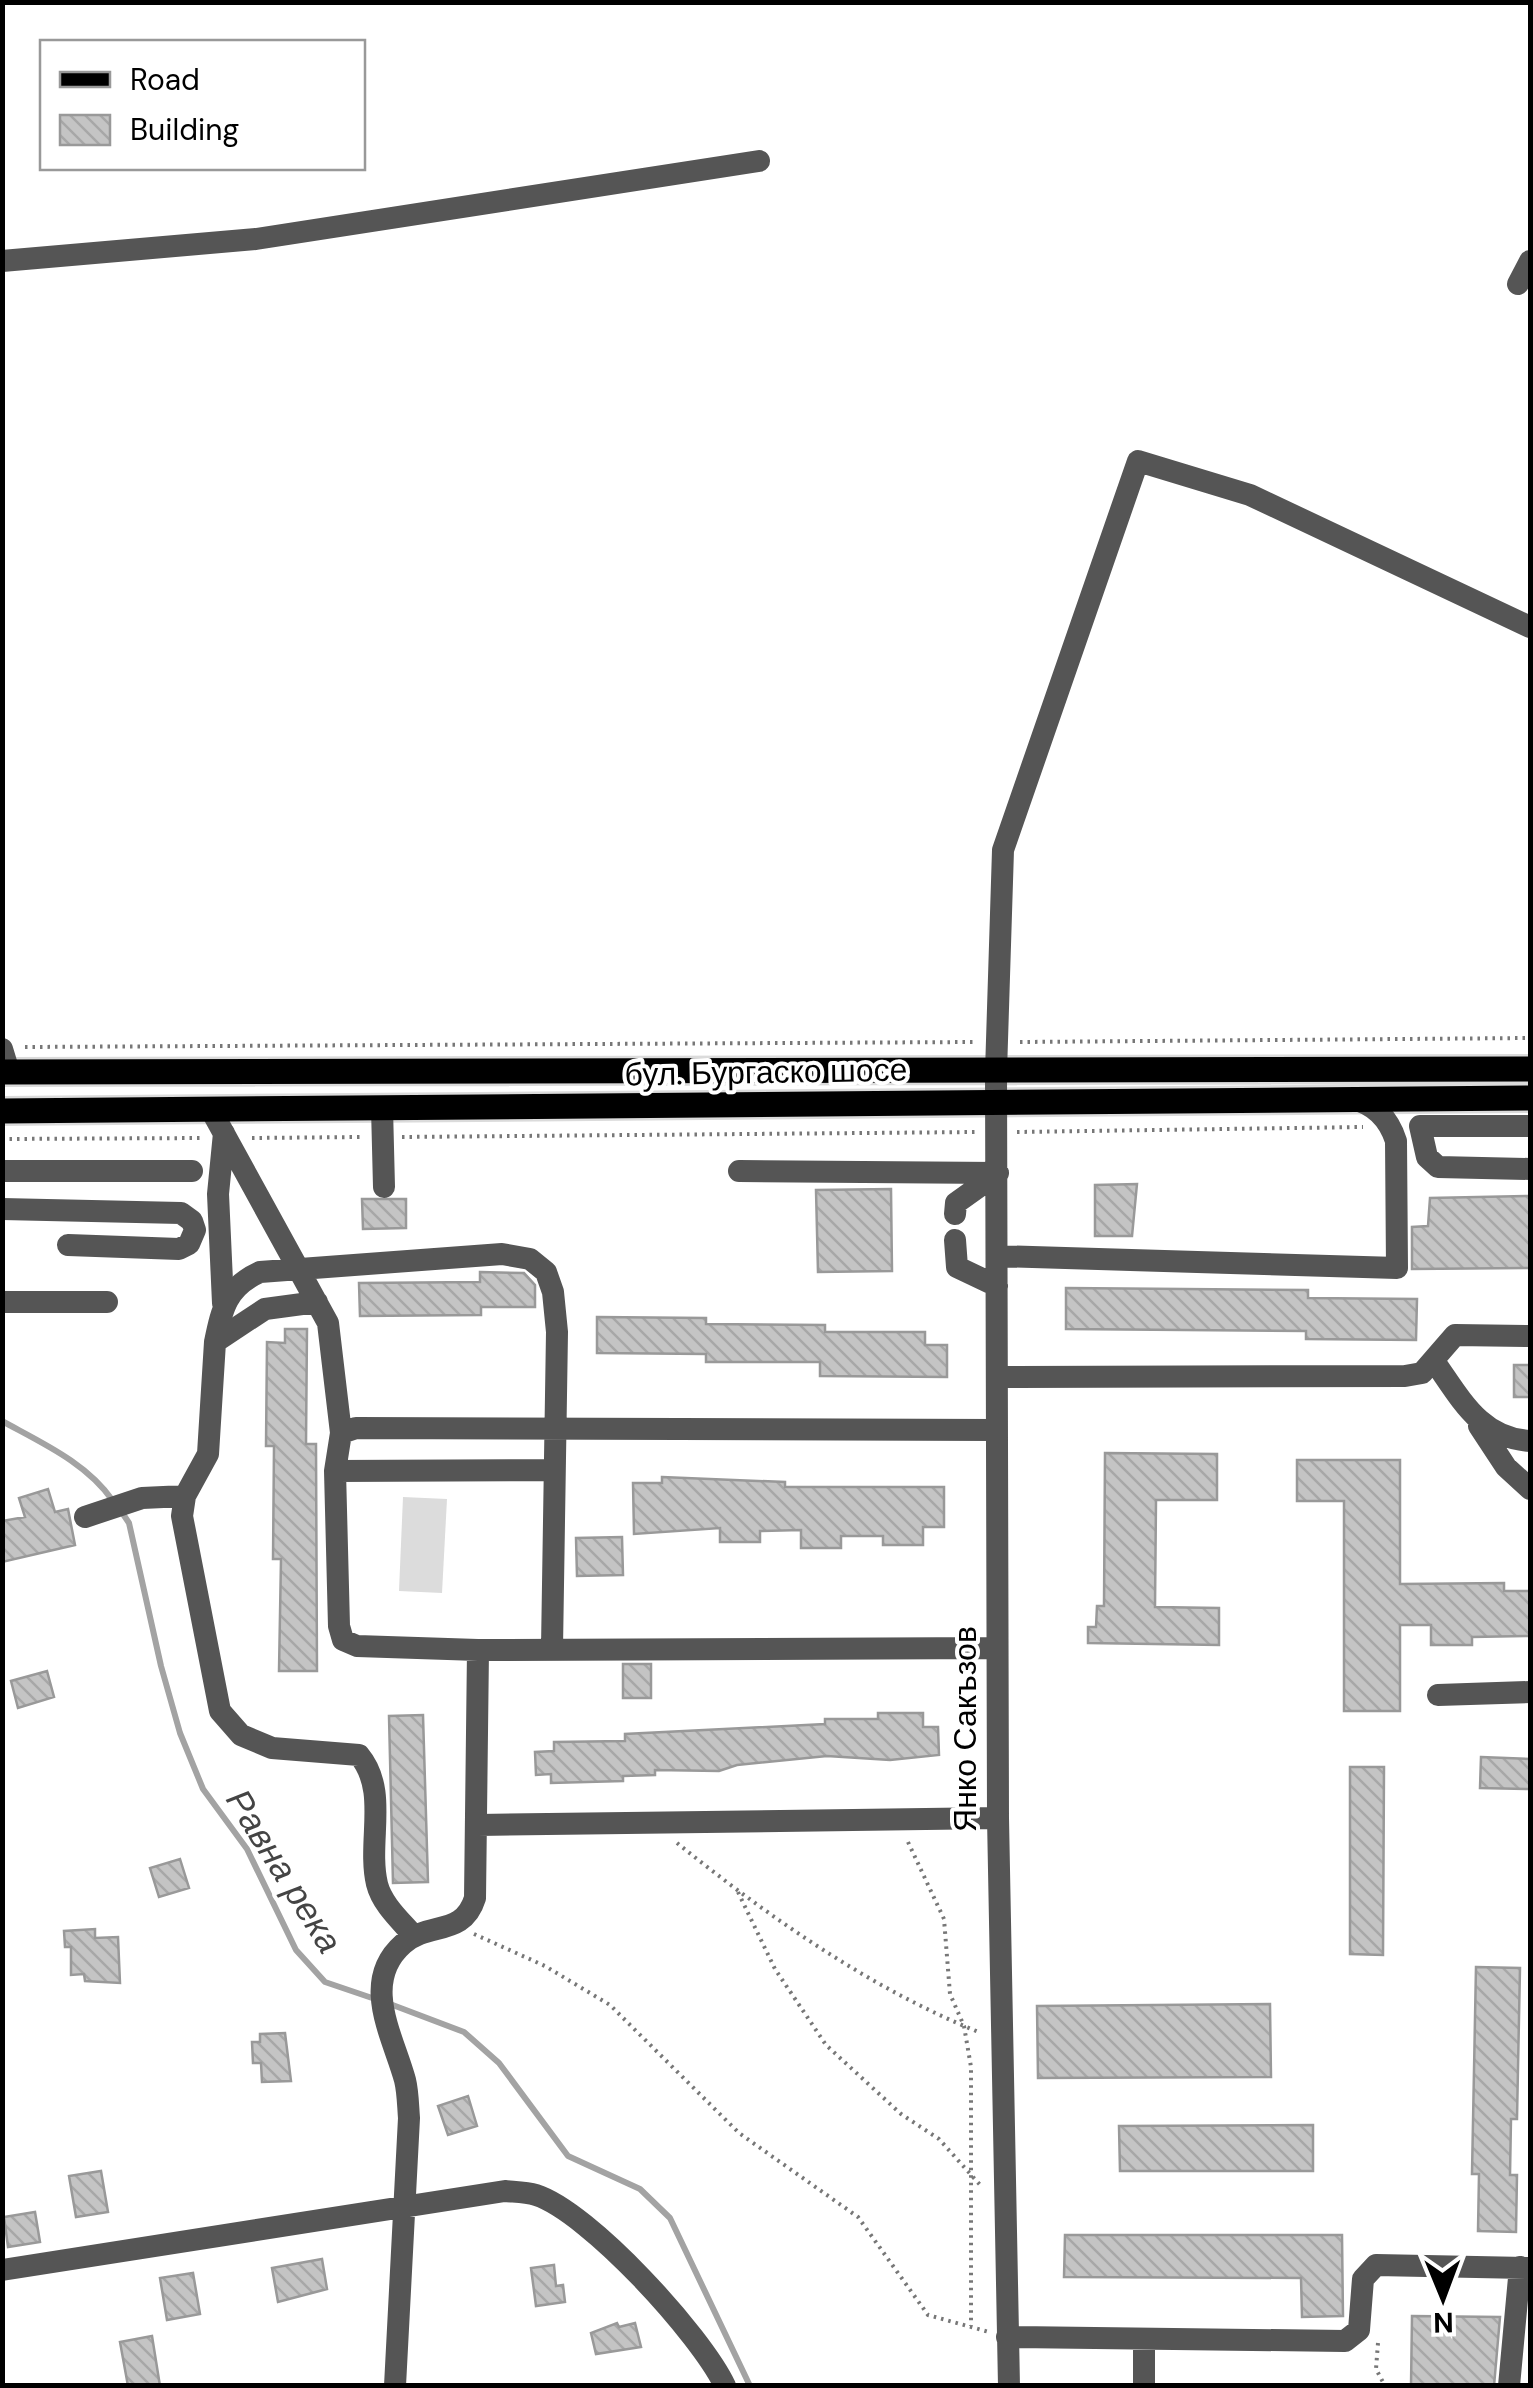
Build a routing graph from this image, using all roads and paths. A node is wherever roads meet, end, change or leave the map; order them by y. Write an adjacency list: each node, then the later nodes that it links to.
1 (759, 161): 2 (street)
2 (2, 261)
3 (1530, 261): 4 (street)
4 (1518, 284)
5 (1530, 627): 7 (street, Янко Сакъзов)
6 (1530, 1038): 7 (path)
7 (997, 1042): 8 (path); 10 (street, Янко Сакъзов)
8 (9, 1060): 10 (main road, бул. Бургаско шосе)
9 (1530, 1069): 10 (main road, бул. Бургаско шосе)
10 (996, 1072): 13 (street, Янко Сакъзов)
11 (1345, 1098): 12 (main road, бул. Бургаско шосе); 13 (main road, бул. Бургаско шосе); 17 (street)
12 (1530, 1098)
13 (997, 1102): 14 (main road, бул. Бургаско шосе); 19 (street, Янко Сакъзов)
14 (382, 1108): 15 (main road, бул. Бургаско шосе); 21 (street)
15 (210, 1110): 16 (main road, бул. Бургаско шосе); 20 (street)
16 (2, 1111)
17 (1392, 1126): 19 (path); 33 (street)
18 (1530, 1126): 23 (street)
19 (997, 1132): 21 (path); 27 (street, Янко Сакъзов)
20 (224, 1136): 21 (path); 22 (path); 34 (street); 39 (street)
21 (383, 1137): 28 (street)
22 (2, 1139)
23 (1530, 1169)
24 (2, 1171): 25 (street)
25 (192, 1171)
26 (739, 1172): 27 (street)
27 (998, 1173): 30 (street); 33 (street, Янко Сакъзов)
28 (384, 1187)
29 (2, 1210): 32 (street)
30 (956, 1214)
31 (955, 1240): 35 (street)
32 (68, 1245)
33 (997, 1256): 35 (street, Янко Сакъзов)
34 (298, 1266): 38 (street); 39 (street); 45 (street)
35 (997, 1286): 43 (street, Янко Сакъзов)
36 (2, 1302): 37 (street)
37 (107, 1302)
38 (317, 1302): 41 (street); 47 (street)
39 (223, 1304): 41 (street)
40 (1530, 1336): 42 (street)
41 (215, 1342): 52 (street)
42 (1434, 1361): 43 (street); 44 (street)
43 (996, 1377): 46 (street, Янко Сакъзов)
44 (1473, 1417): 48 (street); 51 (street)
45 (554, 1430): 46 (street); 47 (street); 50 (street)
46 (998, 1430): 55 (street, Янко Сакъзов)
47 (341, 1432): 49 (street)
48 (1530, 1440)
49 (334, 1470): 50 (street); 56 (street)
50 (552, 1470): 54 (street)
51 (1530, 1489)
52 (185, 1496): 53 (street); 65 (street)
53 (85, 1517)
54 (552, 1648): 55 (street); 56 (street)
55 (997, 1648): 59 (street, Янко Сакъзов)
56 (478, 1650): 62 (street)
57 (1530, 1692): 58 (street)
58 (1438, 1695)
59 (998, 1818): 60 (street); 67 (street, Янко Сакъзов)
60 (896, 1820): 61 (street); 66 (path)
61 (654, 1824): 62 (street); 63 (path)
62 (478, 1825): 64 (street)
63 (738, 1892): 66 (path); 68 (path)
64 (456, 1926): 65 (street); 73 (path)
65 (413, 1935): 70 (street)
66 (964, 2026): 67 (path); 68 (path)
67 (1002, 2041): 69 (street, Янко Сакъзов)
68 (970, 2177): 69 (path); 73 (path)
69 (1005, 2207): 75 (street, Янко Сакъзов)
70 (405, 2210): 72 (street); 77 (street); 78 (street)
71 (1525, 2268): 74 (street); 82 (street)
72 (2, 2270)
73 (971, 2327): 75 (path)
74 (1356, 2335): 76 (street); 81 (path)
75 (1008, 2337): 76 (street); 79 (street, Янко Сакъзов)
76 (1144, 2340): 80 (street)
77 (395, 2386)
78 (726, 2386)
79 (1009, 2386)
80 (1144, 2386)
81 (1385, 2386)
82 (1509, 2386)

